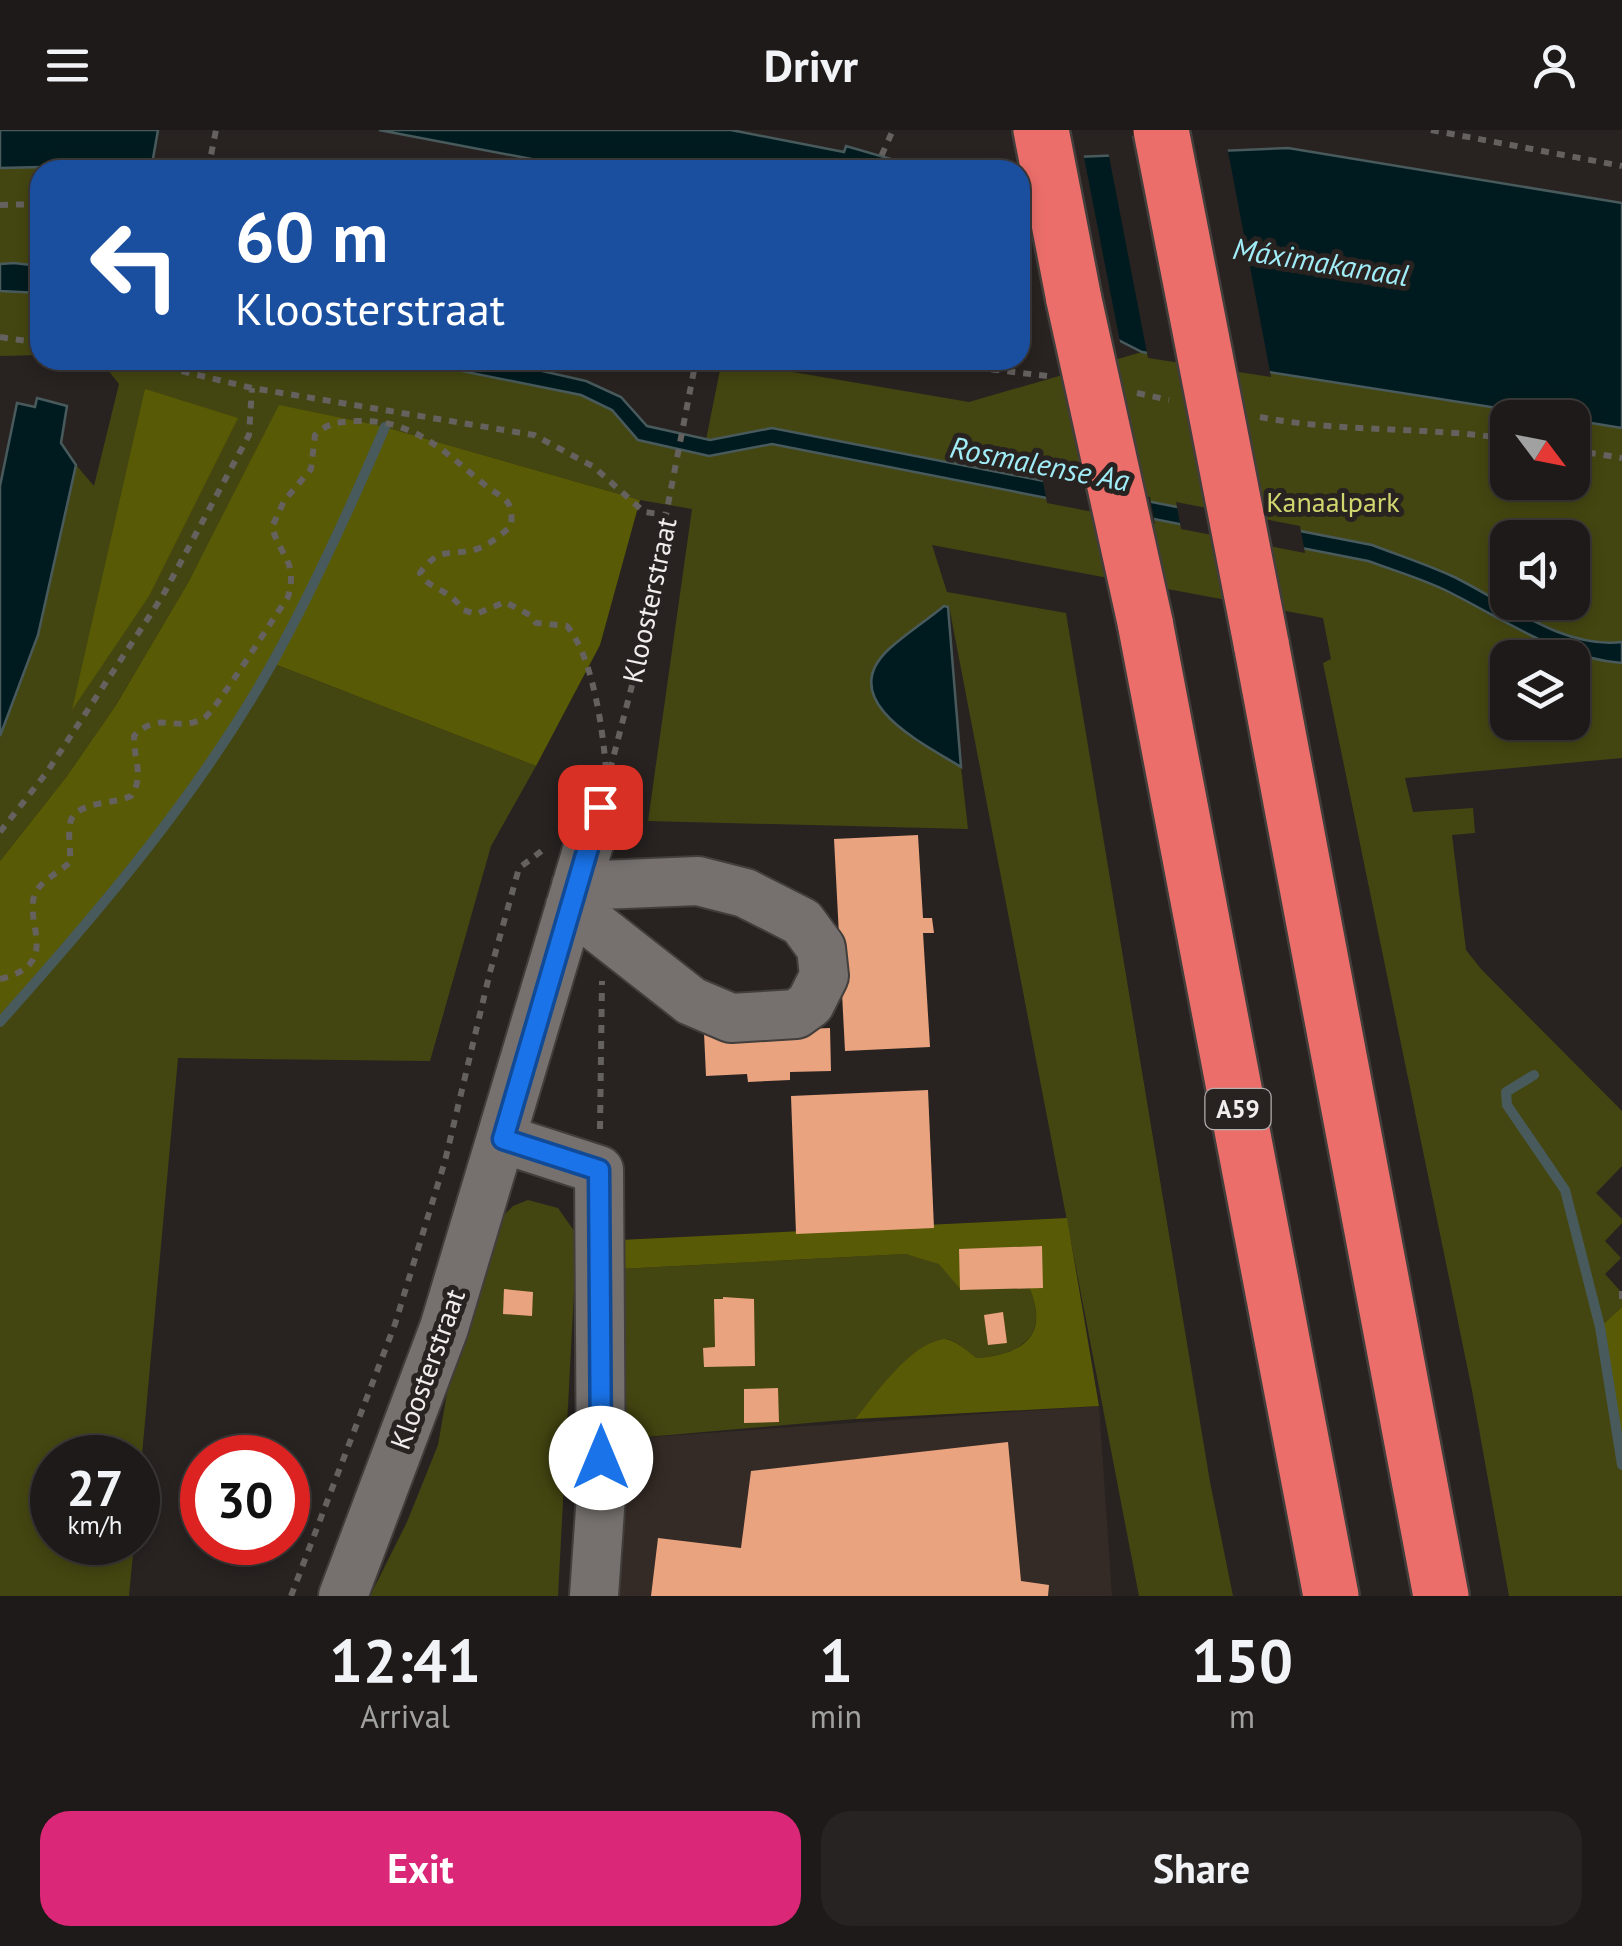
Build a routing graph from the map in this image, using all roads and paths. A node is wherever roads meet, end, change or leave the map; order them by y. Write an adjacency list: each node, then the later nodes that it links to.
1 (216, 130): 6 (path)
2 (893, 130): 7 (path)
3 (1040, 130): 32 (highway, A59, bridge)
4 (1161, 130): 33 (highway, bridge)
5 (1431, 130): 8 (path)
6 (210, 160)
7 (881, 160)
8 (1622, 166)
9 (30, 204): 10 (path)
10 (0, 205)
11 (0, 337): 12 (path)
12 (30, 341)
13 (177, 370): 15 (path)
14 (695, 370): 18 (path, Kloosterstraat)
15 (252, 388): 18 (path); 20 (path)
16 (1590, 453): 17 (path)
17 (1622, 458)
18 (667, 515): 19 (path, Kloosterstraat)
19 (604, 794): 22 (street, Kloosterstraat); 23 (path)
20 (0, 832)
21 (546, 848): 29 (path)
22 (573, 896): 22 (street); 25 (street, Kloosterstraat)
23 (0, 979)
24 (602, 1006): 26 (path)
25 (503, 1139): 26 (street); 30 (street, Kloosterstraat)
26 (599, 1170): 31 (street)
27 (1622, 1291): 28 (path)
28 (1622, 1305)
29 (291, 1596)
30 (343, 1596)
31 (594, 1596)
32 (1331, 1596)
33 (1441, 1596)

